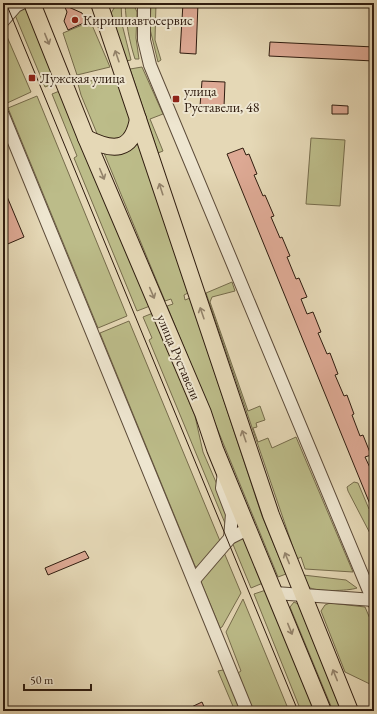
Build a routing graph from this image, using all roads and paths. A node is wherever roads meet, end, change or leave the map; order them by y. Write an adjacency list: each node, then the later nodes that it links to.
1 (32, 3): 8 (main road, улица Руставели, one-way to 8)
2 (100, 3): 7 (main road, one-way to 2)
3 (144, 3): 15 (street)
4 (16, 5): 5 (street)
5 (3, 21)
6 (3, 115): 12 (street)
7 (138, 119): 8 (main road); 14 (main road, one-way to 7)
8 (86, 138): 9 (main road, улица Руставели, one-way to 9)
9 (224, 471): 10 (main road, улица Руставели); 11 (street)
10 (248, 529): 11 (street); 13 (main road, улица Руставели)
11 (230, 538): 12 (street)
12 (194, 580): 16 (street)
13 (275, 593): 14 (street); 17 (main road, улица Руставели, one-way to 17)
14 (302, 594): 15 (street); 18 (main road, one-way to 14)
15 (374, 601)
16 (247, 711)
17 (323, 711)
18 (350, 711)

